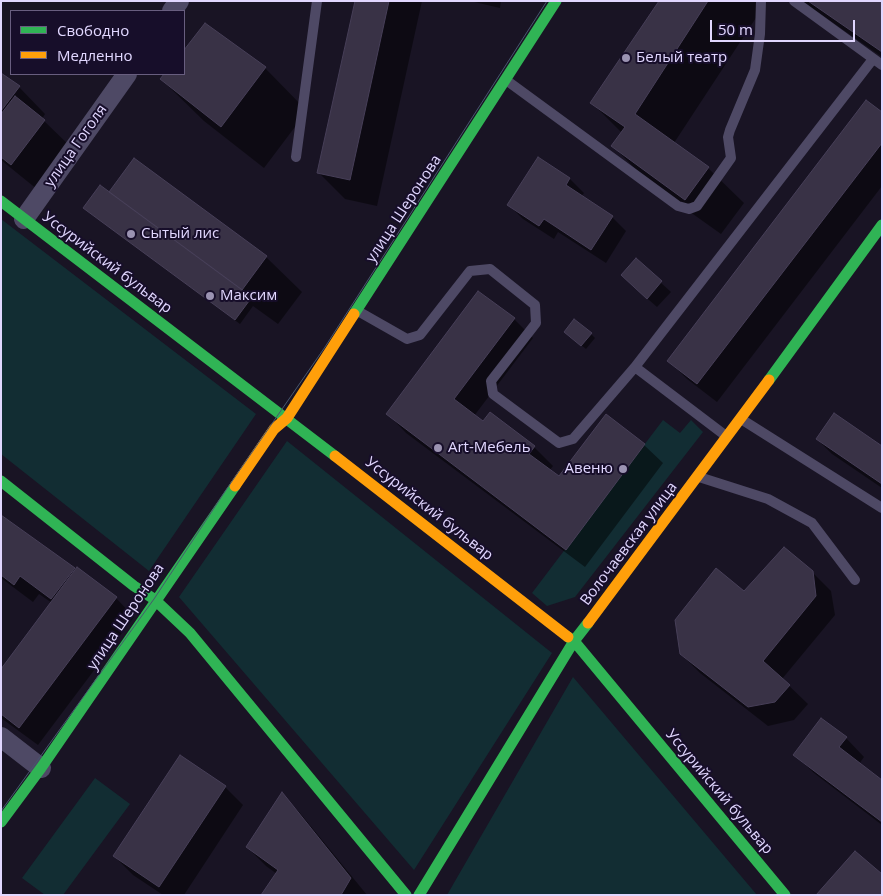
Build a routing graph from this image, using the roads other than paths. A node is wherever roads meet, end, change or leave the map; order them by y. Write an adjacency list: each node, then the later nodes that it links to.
1 (317, 1): 8 (lane)
2 (556, 1): 7 (main road, улица Шеронова)
3 (761, 1): 7 (lane)
4 (794, 1): 5 (lane)
5 (878, 62): 13 (lane)
6 (126, 75): 10 (street, улица Гоголя)
7 (506, 79): 12 (main road, улица Шеронова)
8 (296, 157)
9 (1, 202): 10 (main road, Уссурийский бульвар)
10 (24, 219): 14 (main road, Уссурийский бульвар)
11 (882, 225): 15 (main road, Волочаевская улица)
12 (356, 310): 13 (lane); 14 (main road, улица Шеронова)
13 (635, 367): 16 (lane)
14 (282, 410): 21 (main road, улица Шеронова); 22 (main road, Уссурийский бульвар)
15 (740, 418): 16 (main road, Волочаевская улица); 19 (lane)
16 (727, 436): 17 (main road, Волочаевская улица)
17 (698, 477): 20 (lane); 22 (main road, Волочаевская улица)
18 (1, 481): 21 (main road)
19 (882, 508)
20 (855, 580)
21 (156, 600): 24 (main road, улица Шеронова); 26 (main road)
22 (574, 641): 27 (main road, Волочаевская улица); 28 (main road, Уссурийский бульвар)
23 (1, 737): 24 (street)
24 (41, 768): 25 (main road, улица Шеронова)
25 (1, 822)
26 (406, 895)
27 (419, 895)
28 (785, 895)

